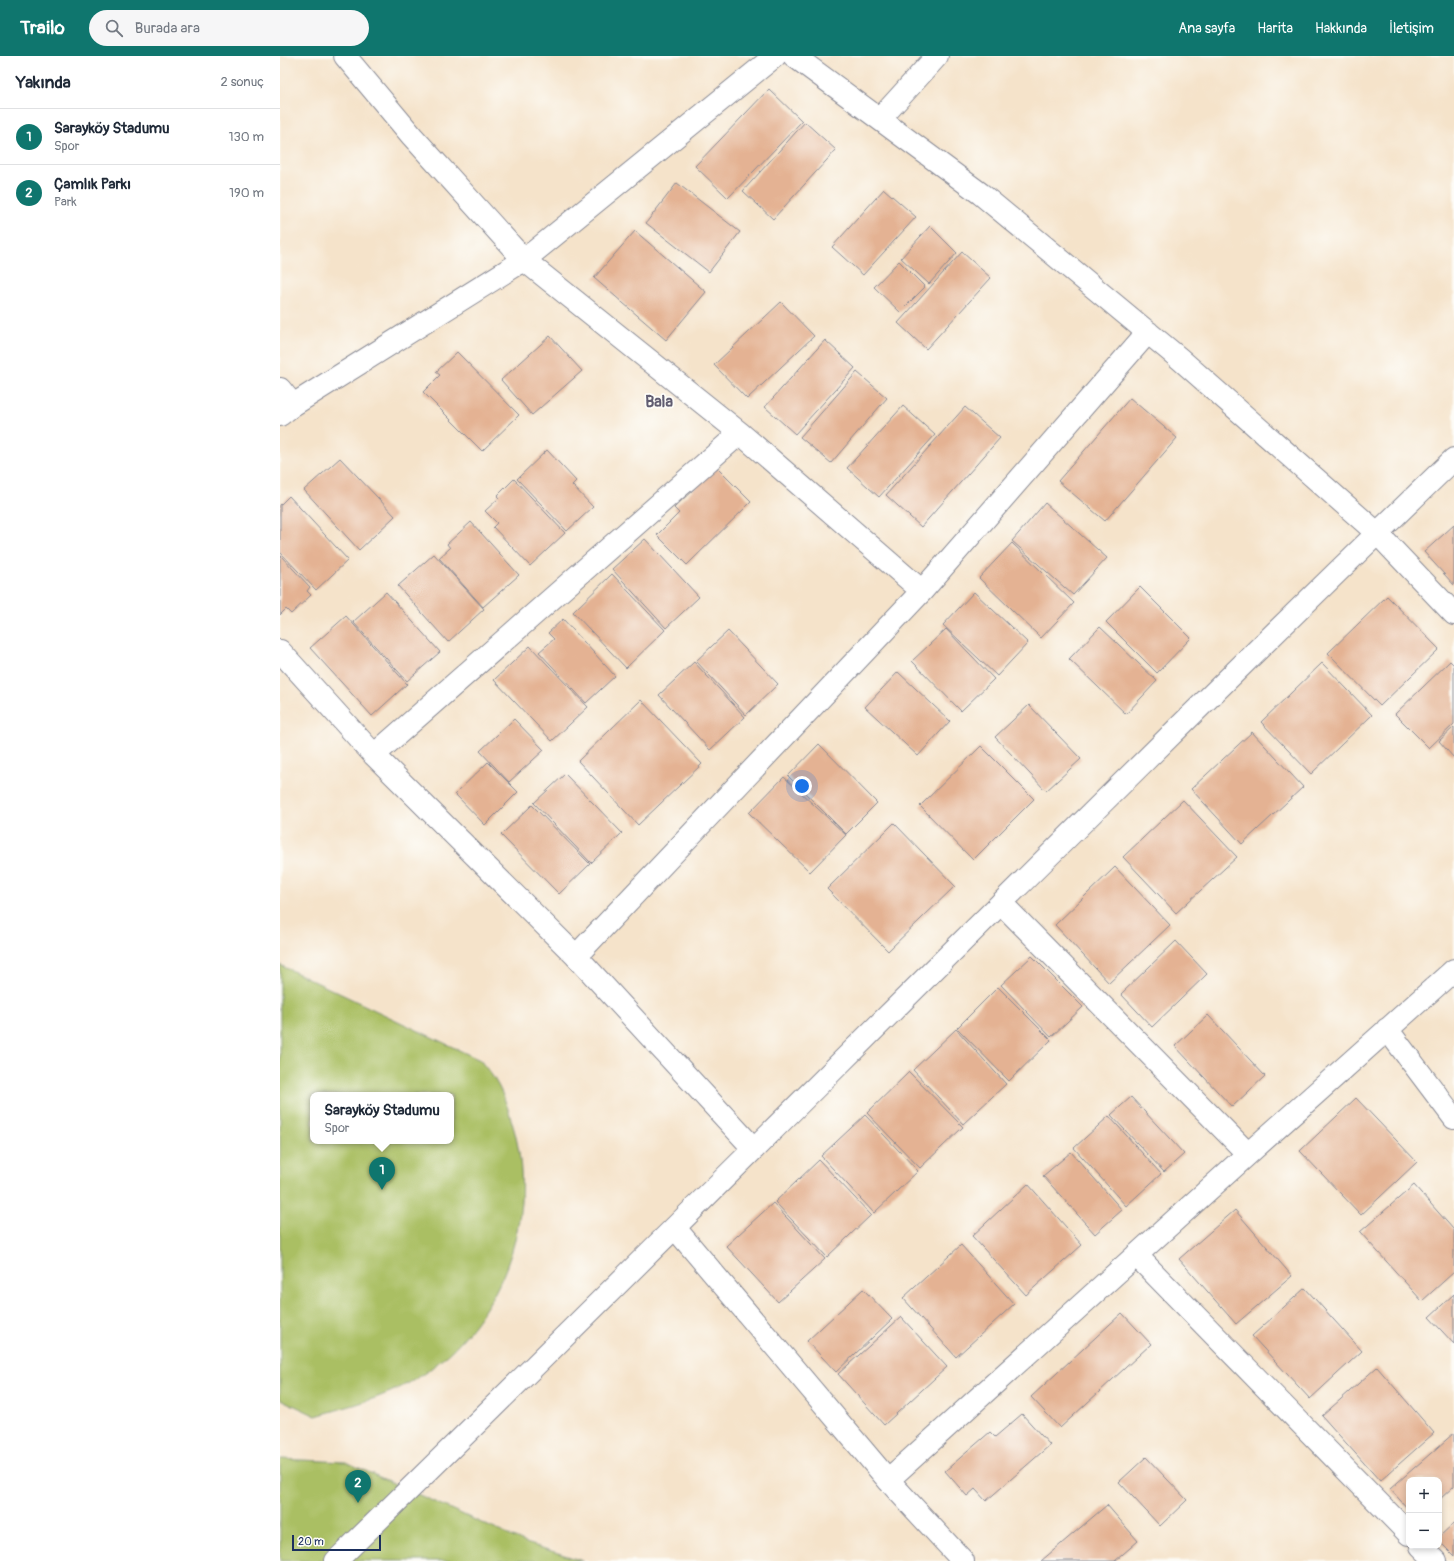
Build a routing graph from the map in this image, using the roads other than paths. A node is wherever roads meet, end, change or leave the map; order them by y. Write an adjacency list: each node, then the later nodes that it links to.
1 (775, 56): 6 (street)
2 (794, 56): 5 (street)
3 (937, 56): 5 (street)
4 (353, 59): 6 (street)
5 (880, 119): 7 (street)
6 (524, 260): 8 (street); 9 (street)
7 (1148, 332): 11 (street); 12 (street)
8 (284, 403)
9 (740, 433): 12 (street); 15 (street)
10 (1454, 458): 11 (street)
11 (1377, 533): 13 (street); 16 (street)
12 (922, 591): 17 (street)
13 (1454, 614)
14 (280, 651): 15 (street)
15 (374, 755): 17 (street)
16 (1001, 903): 21 (street); 22 (street)
17 (576, 956): 21 (street)
18 (1454, 970): 19 (street)
19 (1387, 1029): 20 (street); 22 (street)
20 (1454, 1118)
21 (754, 1149): 23 (street)
22 (1248, 1154): 24 (street)
23 (676, 1228): 25 (street); 28 (street)
24 (1136, 1255): 25 (street); 26 (street)
25 (888, 1480): 29 (street)
26 (1406, 1531)
27 (1424, 1549): 30 (street)
28 (336, 1561)
29 (963, 1561)
30 (1436, 1561)

